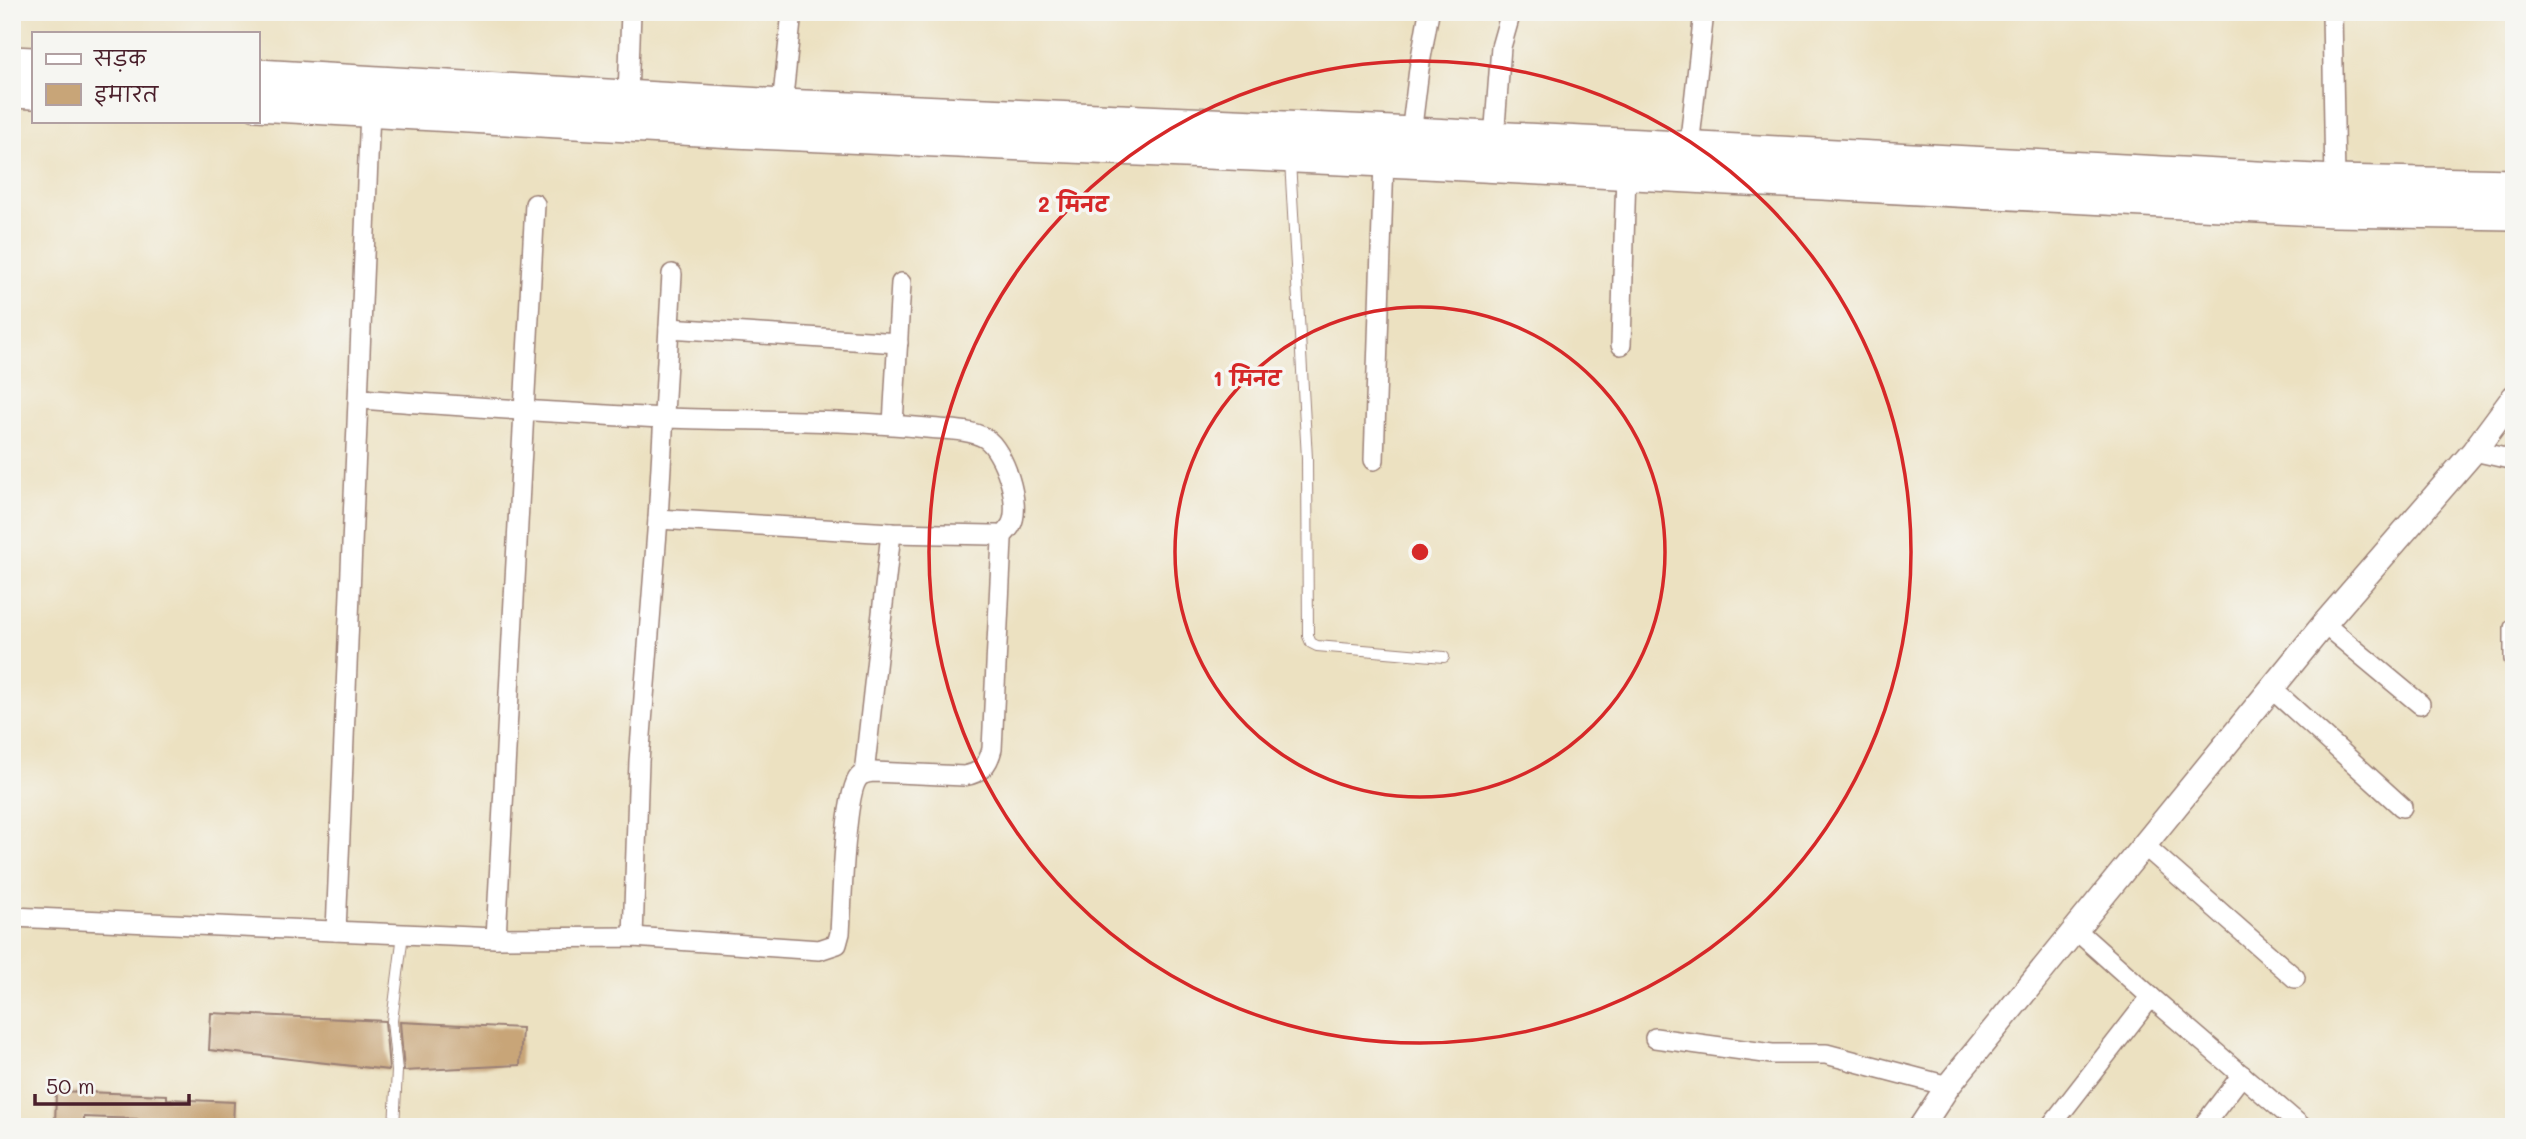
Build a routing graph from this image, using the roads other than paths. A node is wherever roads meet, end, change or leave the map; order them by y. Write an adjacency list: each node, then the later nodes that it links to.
1 (631, 12): 12 (street)
2 (792, 12): 14 (street)
3 (1429, 12): 18 (street)
4 (1511, 12): 16 (street)
5 (1704, 12): 17 (street)
6 (2332, 12): 21 (street)
7 (12, 63): 8 (highway)
8 (32, 64)
9 (259, 76): 12 (highway)
10 (12, 91): 11 (highway)
11 (32, 92)
12 (628, 97): 14 (highway)
13 (259, 104): 15 (highway)
14 (782, 106): 18 (highway)
15 (370, 111): 19 (highway); 31 (street)
16 (1494, 139): 17 (highway); 18 (highway)
17 (1689, 148): 21 (highway)
18 (1401, 152): 19 (highway); 20 (highway); 36 (street)
19 (1290, 157): 43 (lane)
20 (1626, 172): 24 (highway); 29 (street)
21 (2335, 182): 22 (highway)
22 (2514, 186)
23 (535, 204): 32 (street)
24 (2514, 213)
25 (672, 274): 27 (street)
26 (901, 283): 28 (street)
27 (669, 328): 28 (street); 33 (street)
28 (898, 343): 34 (street)
29 (1621, 345)
30 (2514, 397): 35 (street)
31 (359, 399): 32 (street); 52 (street)
32 (524, 410): 33 (street); 55 (street)
33 (664, 418): 34 (street); 38 (street)
34 (893, 425): 40 (street)
35 (2474, 451): 37 (street); 41 (street)
36 (1374, 460)
37 (2514, 460)
38 (657, 519): 39 (street); 54 (street)
39 (891, 533): 40 (street); 47 (street)
40 (1001, 537): 47 (street)
41 (2324, 624): 45 (street); 46 (street)
42 (2514, 628): 44 (street)
43 (1444, 657)
44 (2514, 659)
45 (2272, 689): 48 (street); 49 (street)
46 (2420, 704)
47 (863, 774): 54 (street)
48 (2402, 807)
49 (2145, 846): 51 (street); 56 (street)
50 (12, 917): 52 (street)
51 (2076, 930): 57 (street); 60 (street)
52 (336, 931): 53 (street)
53 (403, 934): 55 (street); 61 (lane)
54 (633, 937): 55 (street)
55 (496, 938)
56 (2295, 978)
57 (2151, 997): 59 (street); 63 (street)
58 (1655, 1038): 60 (street)
59 (2242, 1076): 64 (street); 65 (street)
60 (1948, 1086): 62 (street)
61 (394, 1127)
62 (1922, 1127)
63 (2050, 1127)
64 (2202, 1127)
65 (2302, 1127)

